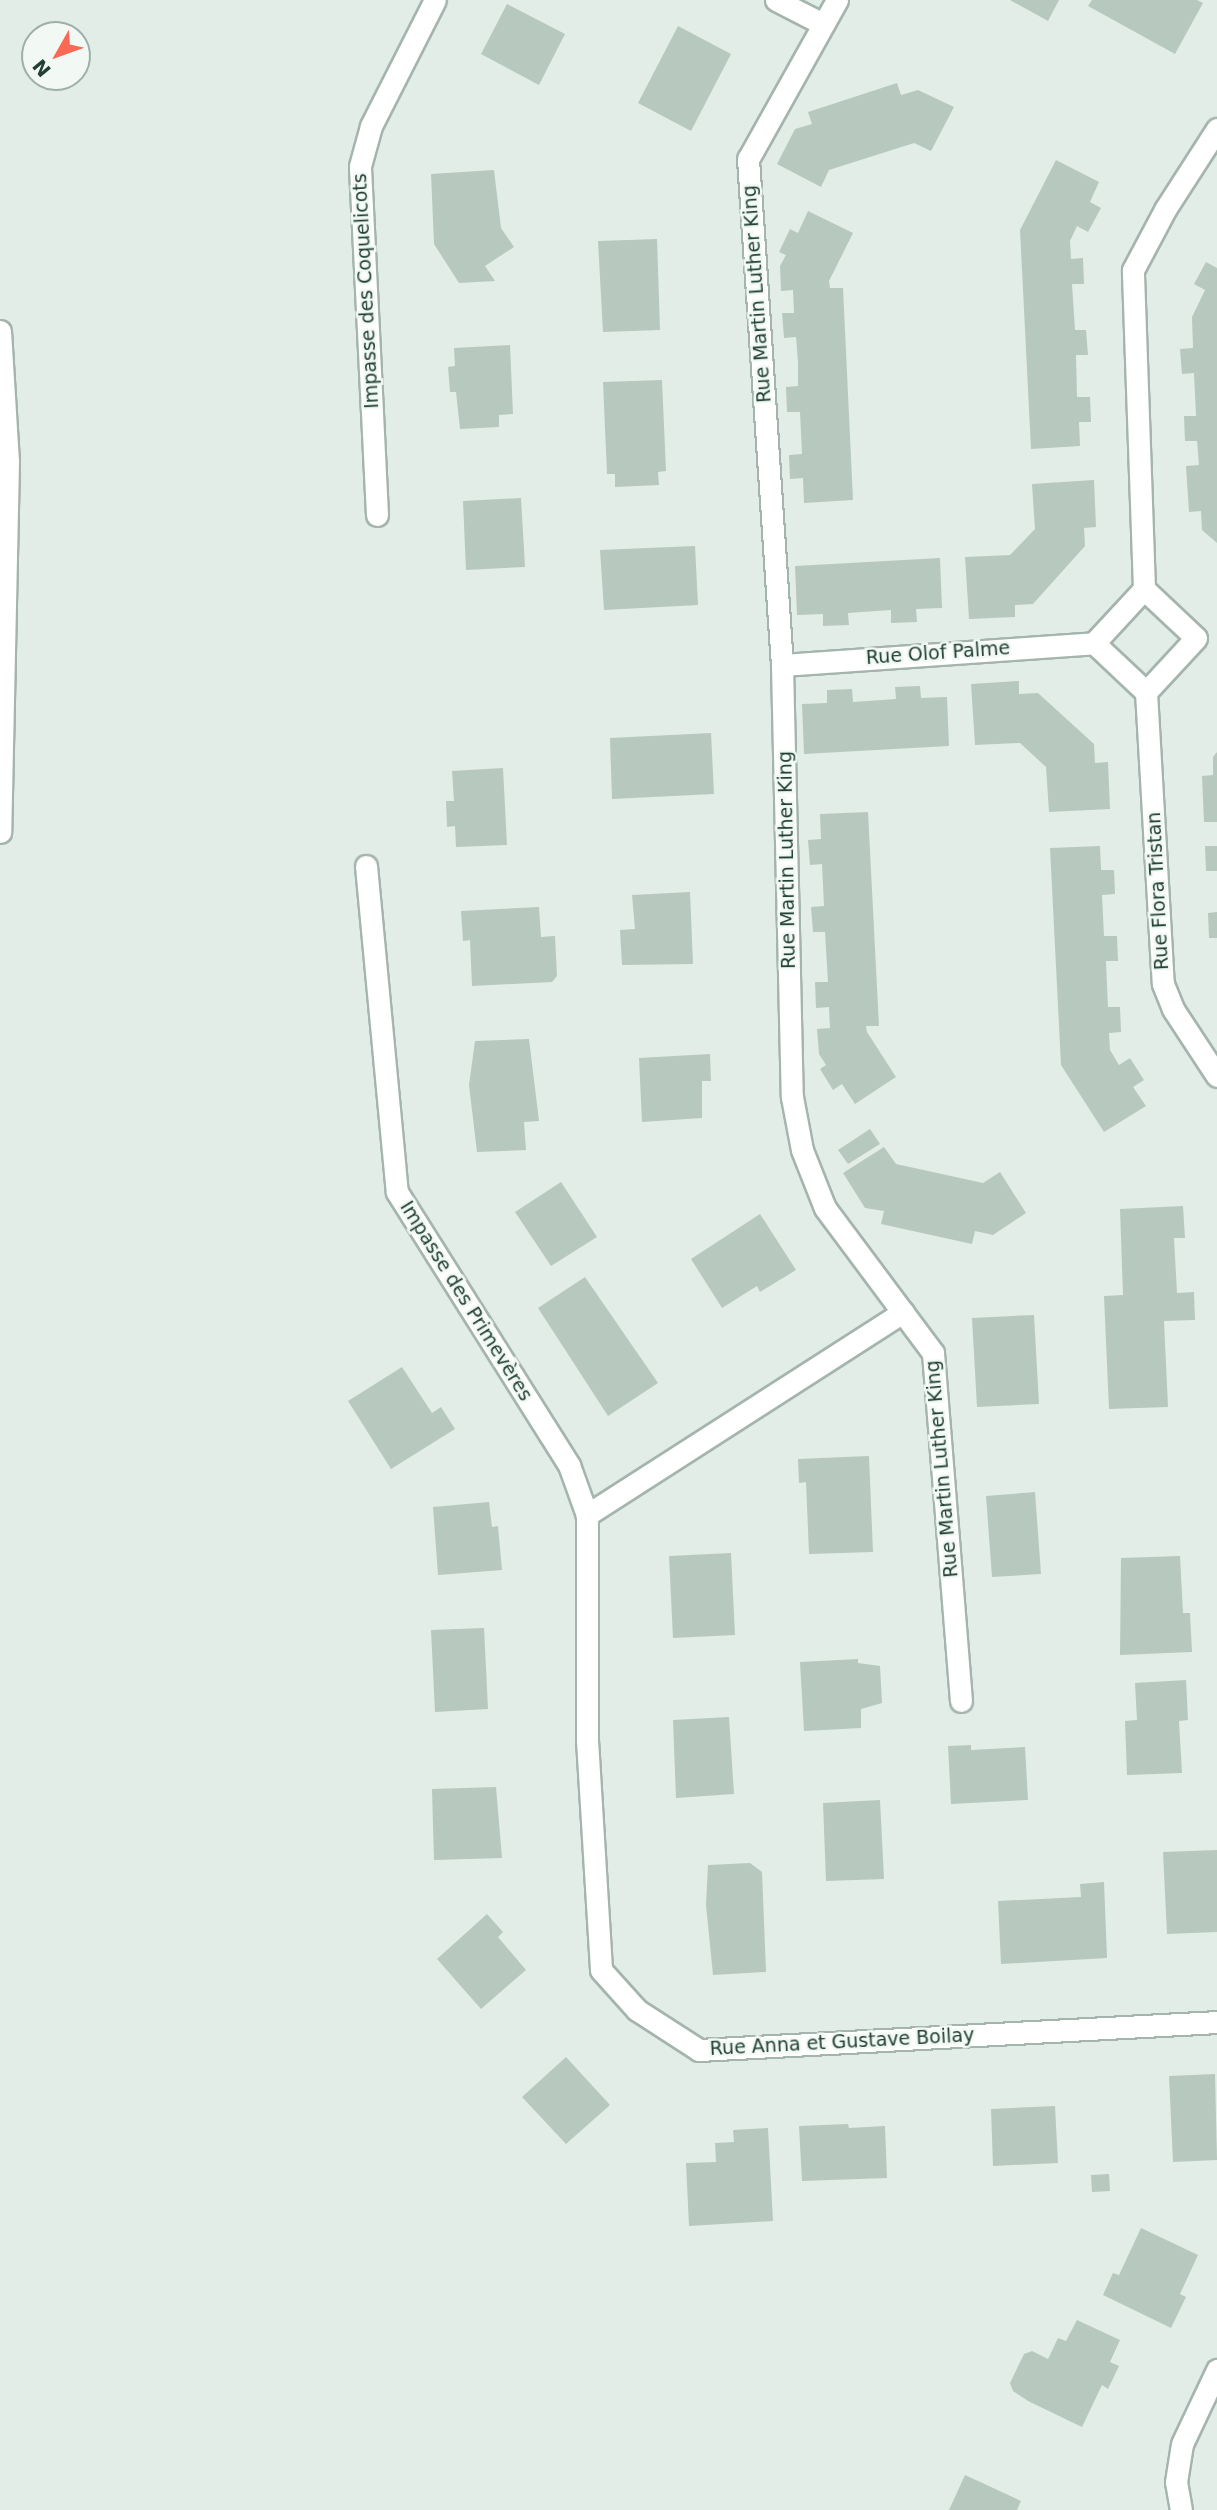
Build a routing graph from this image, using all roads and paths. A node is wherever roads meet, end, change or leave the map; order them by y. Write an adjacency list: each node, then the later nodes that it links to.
1 (435, 0): 7 (street, Impasse des Coquelicots)
2 (776, 0): 4 (street)
3 (836, 0): 4 (street, Rue Martin Luther King)
4 (823, 24): 11 (street, Rue Martin Luther King)
5 (1217, 129): 8 (street)
6 (0, 331): 13 (street)
7 (377, 515)
8 (1144, 589): 9 (street); 10 (street)
9 (1206, 638): 12 (street)
10 (1094, 643): 11 (street, Rue Olof Palme); 12 (street)
11 (782, 665): 16 (street, Rue Martin Luther King)
12 (1146, 692): 15 (street, Rue Flora Tristan)
13 (0, 832)
14 (366, 866): 17 (street, Impasse des Primevères)
15 (1217, 1076)
16 (904, 1312): 17 (street); 18 (street, Rue Martin Luther King)
17 (587, 1515): 19 (street, Impasse des Primevères)
18 (961, 1701)
19 (587, 1740): 20 (street, Rue Anna et Gustave Boilay)
20 (1217, 2022)
21 (1217, 2370): 22 (street)
22 (1181, 2510)

